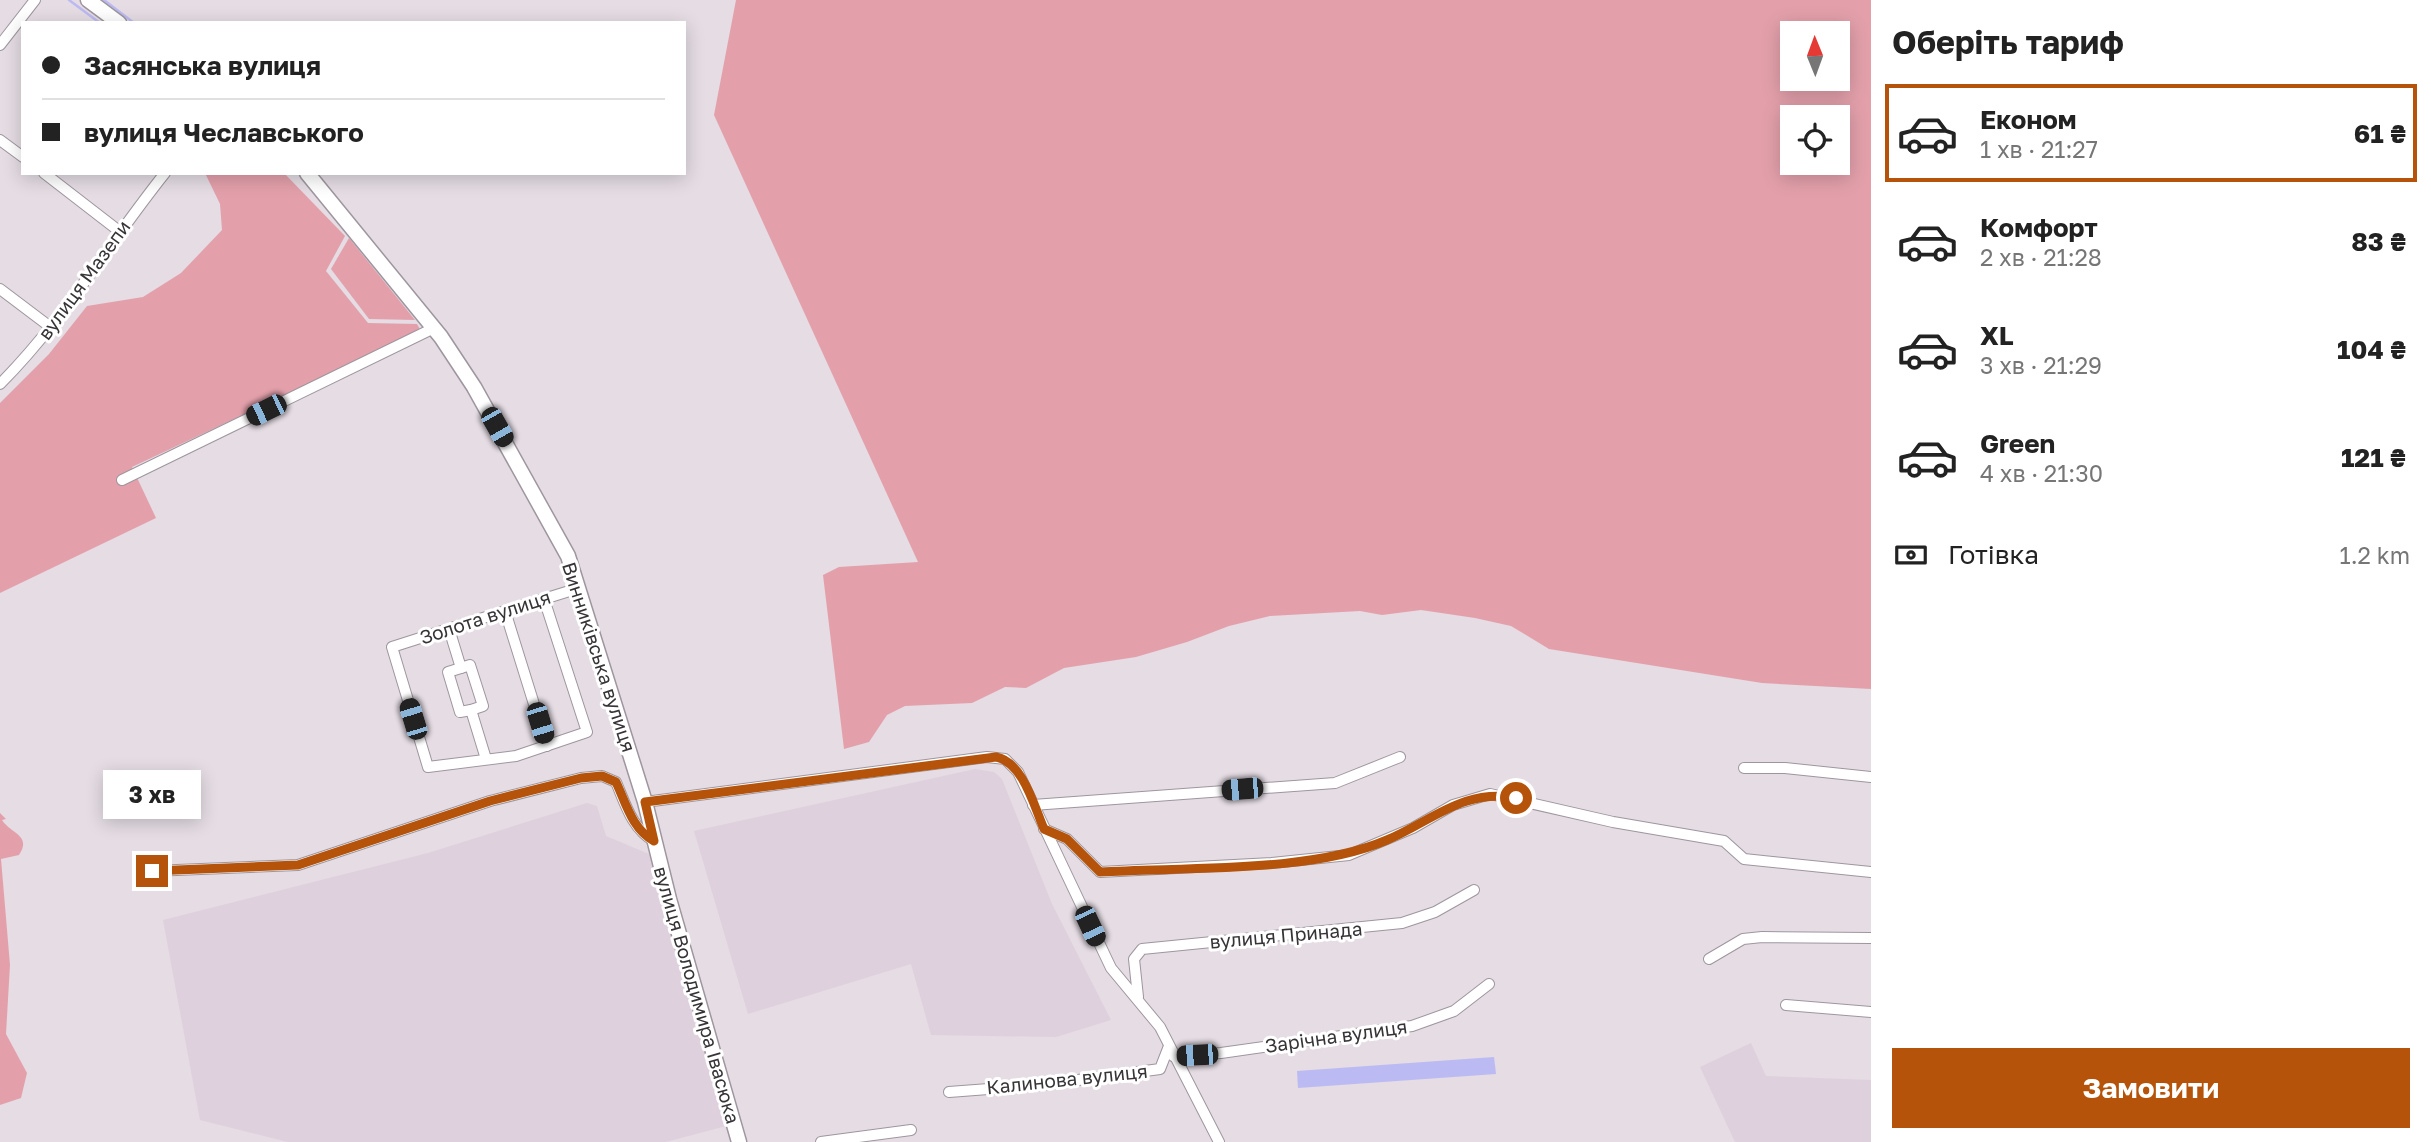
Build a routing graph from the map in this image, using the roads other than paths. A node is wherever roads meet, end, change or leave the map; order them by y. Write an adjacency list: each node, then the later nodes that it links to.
1 (35, 0): 4 (street)
2 (88, 0): 3 (main road)
3 (115, 21)
4 (0, 45)
5 (0, 140): 6 (street)
6 (21, 156)
7 (47, 175): 10 (street)
8 (163, 175): 10 (street, вулиця Мазепи)
9 (309, 175): 13 (main road, Винниківська вулиця)
10 (119, 230): 12 (street, вулиця Мазепи)
11 (0, 289): 12 (street)
12 (49, 326): 14 (street, вулиця Мазепи)
13 (434, 328): 15 (street); 16 (main road, Винниківська вулиця)
14 (0, 384)
15 (122, 480)
16 (579, 588): 17 (street, Золота вулиця); 27 (main road, Винниківська вулиця)
17 (544, 599): 18 (street, Золота вулиця); 22 (street)
18 (505, 611): 19 (street, Золота вулиця); 22 (street)
19 (449, 629): 20 (street); 24 (street, Золота вулиця)
20 (461, 668): 21 (street); 21 (street)
21 (471, 710): 24 (street)
22 (547, 746): 24 (street)
23 (1400, 757): 28 (street)
24 (486, 759)
25 (1744, 768): 26 (street)
26 (1871, 777)
27 (645, 802): 28 (street); 30 (main road, Винниківська вулиця)
28 (1033, 805): 29 (street)
29 (1044, 829): 32 (street); 37 (street)
30 (655, 844): 31 (street); 44 (main road, вулиця Володимира Івасюка)
31 (152, 871)
32 (1871, 872)
33 (1474, 890): 37 (street, вулиця Принада)
34 (1871, 938): 35 (street)
35 (1709, 959)
36 (1489, 984): 41 (street, Зарічна вулиця)
37 (1138, 998): 40 (street)
38 (1786, 1005): 39 (street)
39 (1871, 1012)
40 (1169, 1045): 41 (street); 42 (street, Калинова вулиця)
41 (1173, 1056): 46 (street)
42 (949, 1092)
43 (911, 1130): 45 (street)
44 (739, 1142)
45 (821, 1142)
46 (1219, 1142)

